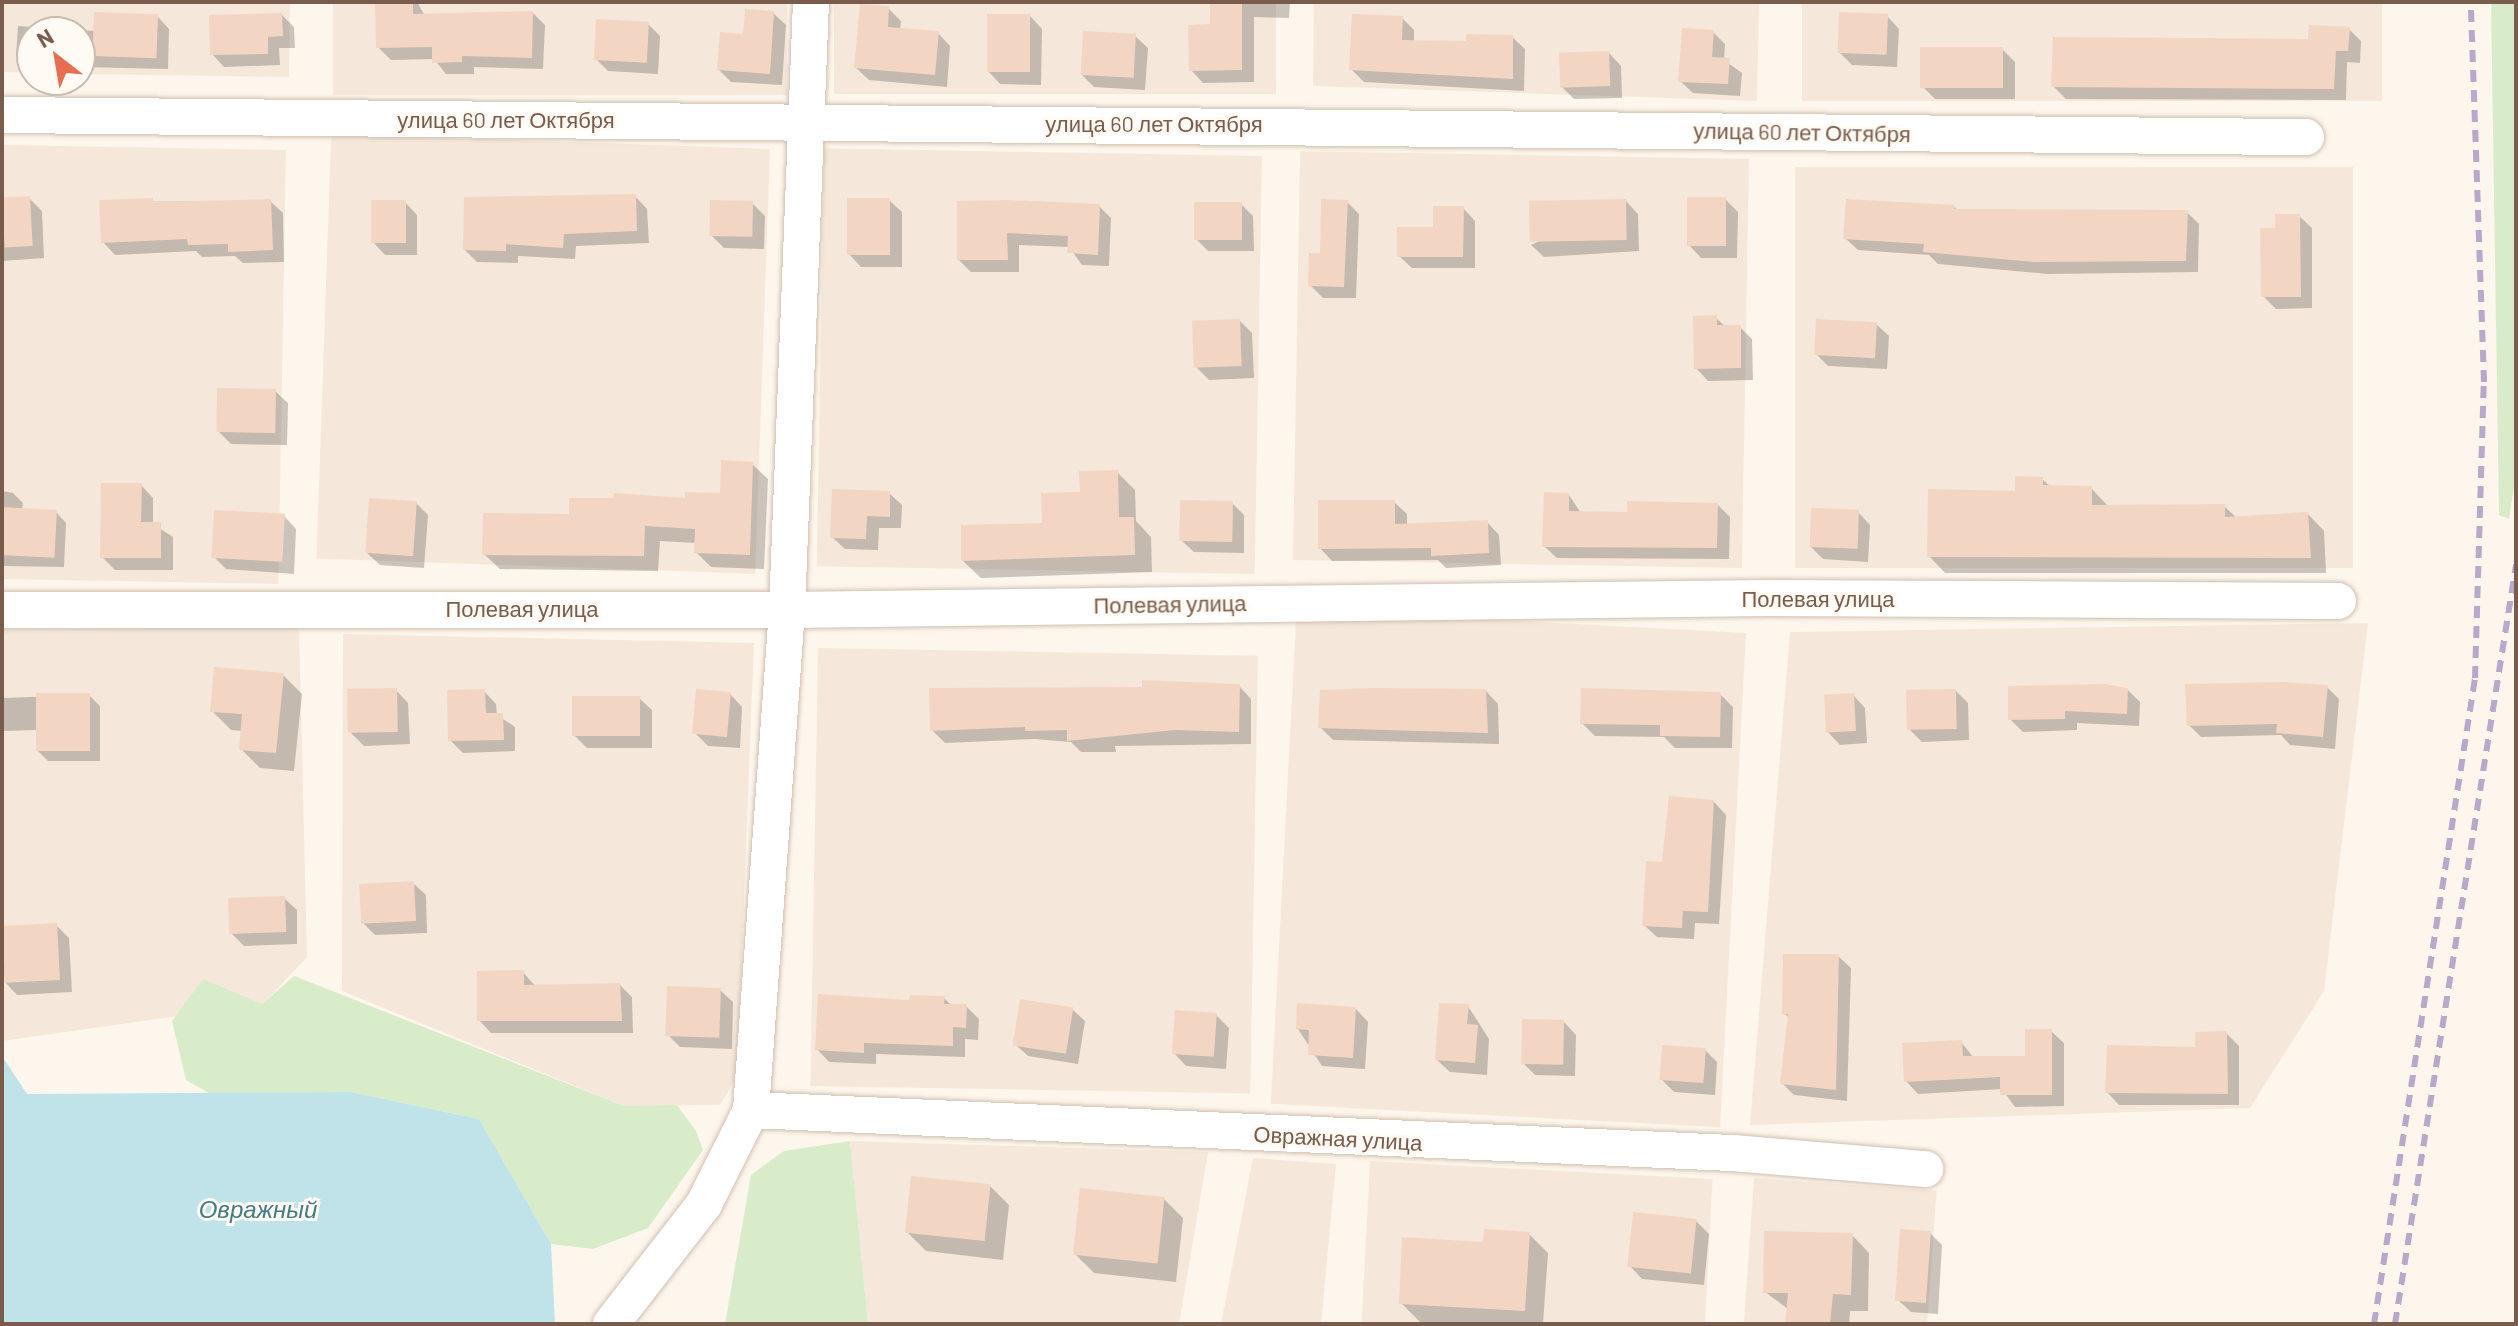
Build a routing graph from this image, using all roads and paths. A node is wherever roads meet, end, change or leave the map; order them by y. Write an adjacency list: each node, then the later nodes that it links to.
1 (811, 2): 3 (street)
2 (2, 115): 3 (street, улица 60 лет Октября)
3 (804, 122): 4 (street, улица 60 лет Октября); 7 (street)
4 (2306, 137)
5 (2338, 601): 7 (street, Полевая улица)
6 (2, 610): 7 (street, Полевая улица)
7 (787, 610): 8 (street)
8 (751, 1110): 9 (street, Овражная улица); 10 (street)
9 (1925, 1169)
10 (611, 1324)

